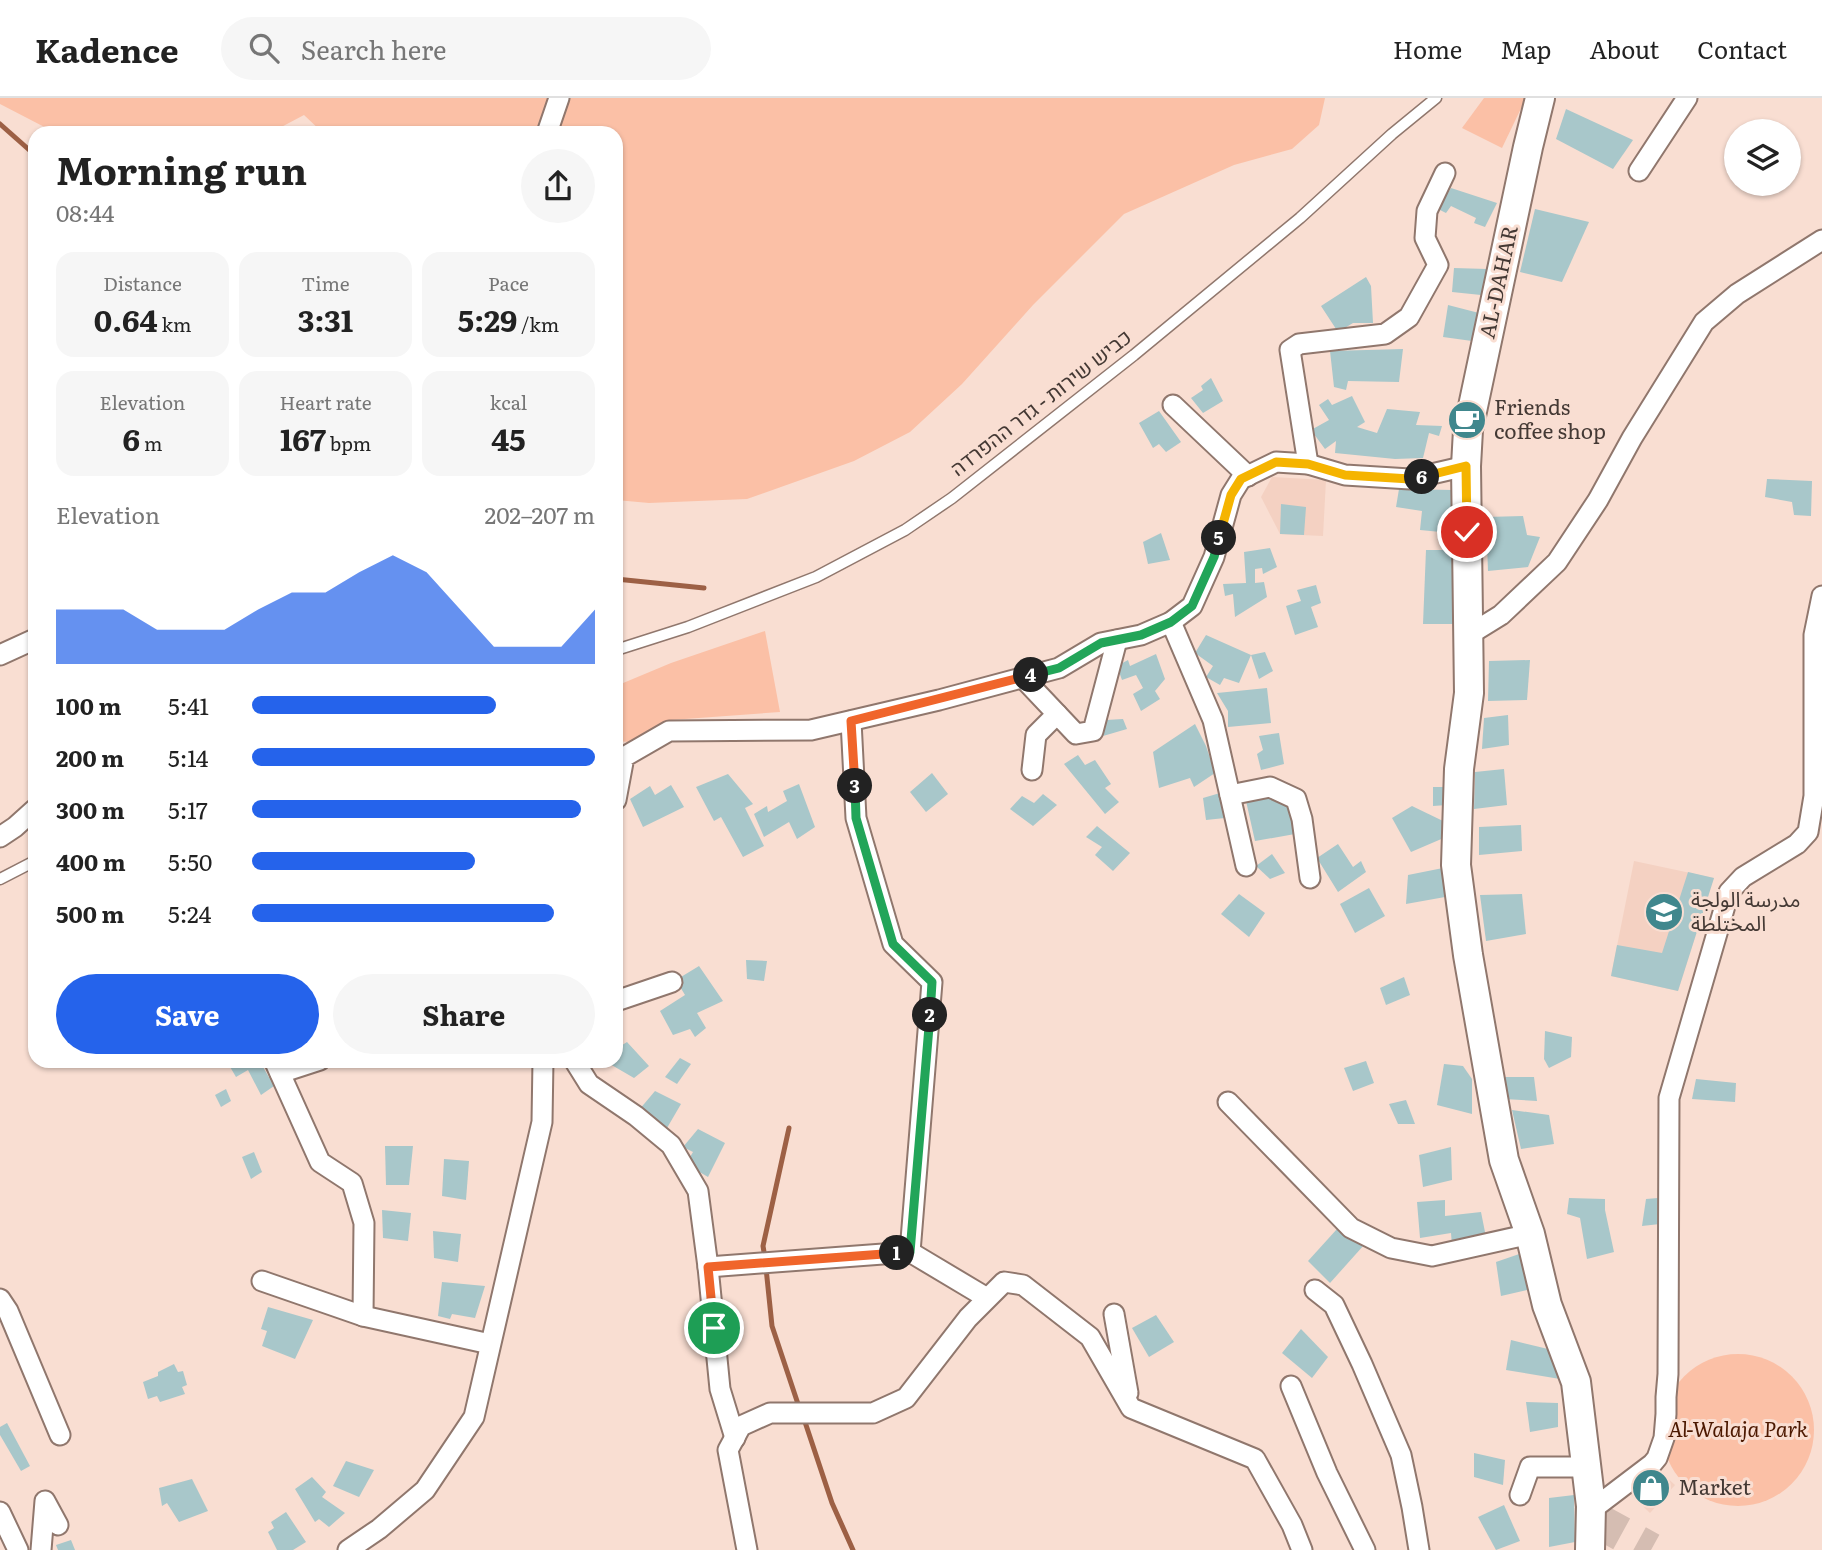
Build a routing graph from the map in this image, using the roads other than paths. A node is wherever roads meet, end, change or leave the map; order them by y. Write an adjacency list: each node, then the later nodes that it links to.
1 (559, 98): 5 (street)
2 (1436, 98): 18 (lane, כביש שירות - גדר ההפרדה)
3 (1540, 98): 11 (street, AL-DAHAR)
4 (1687, 98): 6 (street)
5 (549, 126)
6 (1639, 171)
7 (1444, 173): 10 (street)
8 (1822, 240): 15 (street)
9 (1173, 405): 12 (street)
10 (1308, 464): 11 (street); 12 (street)
11 (1466, 466): 15 (street, AL-DAHAR)
12 (1248, 475): 14 (street)
13 (1822, 596): 54 (street)
14 (1171, 622): 16 (street); 25 (street)
15 (1467, 636): 38 (street, AL-DAHAR)
16 (1117, 640): 20 (street); 21 (street)
17 (28, 642): 19 (street)
18 (623, 648)
19 (0, 655)
20 (1023, 678): 21 (street); 22 (street)
21 (1057, 714): 24 (street)
22 (851, 721): 23 (street); 39 (street)
23 (623, 757)
24 (1032, 770)
25 (1230, 795): 29 (street); 30 (street)
26 (28, 815): 27 (street)
27 (0, 837)
28 (28, 864): 31 (lane)
29 (1246, 866)
30 (1310, 878)
31 (0, 879)
32 (672, 982): 33 (street)
33 (623, 999)
34 (277, 1068): 46 (street)
35 (543, 1068): 47 (street)
36 (579, 1068): 40 (street)
37 (1228, 1102): 38 (street)
38 (1531, 1234): 52 (street, AL-DAHAR)
39 (910, 1252): 40 (street); 43 (street)
40 (708, 1267): 51 (street)
41 (262, 1282): 46 (street)
42 (1315, 1290): 63 (street)
43 (987, 1298): 49 (street); 51 (street)
44 (0, 1299): 50 (street)
45 (1114, 1314): 49 (street)
46 (363, 1316): 47 (street)
47 (491, 1344): 59 (street)
48 (1291, 1386): 62 (street)
49 (1131, 1408): 61 (street)
50 (60, 1436)
51 (735, 1438): 60 (street)
52 (1586, 1467): 53 (street); 54 (street, AL-DAHAR)
53 (1520, 1495)
54 (1591, 1506): 64 (street, AL-DAHAR)
55 (0, 1512): 57 (street)
56 (58, 1525): 58 (street)
57 (18, 1550)
58 (41, 1550)
59 (348, 1550)
60 (747, 1550)
61 (1302, 1550)
62 (1365, 1550)
63 (1419, 1550)
64 (1590, 1550)

